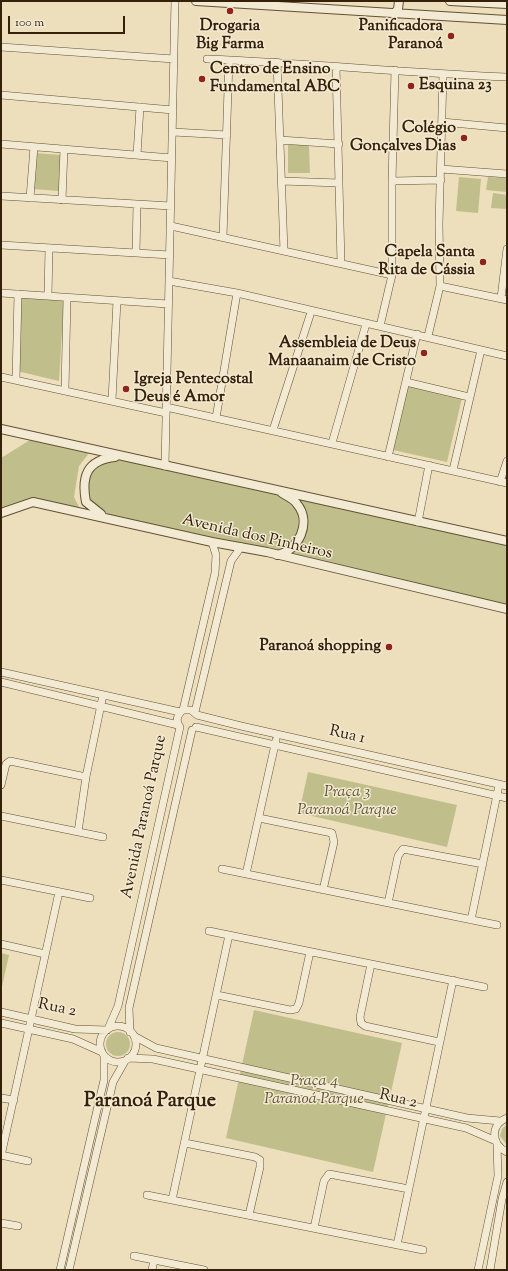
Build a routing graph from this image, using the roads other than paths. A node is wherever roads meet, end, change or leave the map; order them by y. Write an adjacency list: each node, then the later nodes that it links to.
1 (175, 1): 13 (street)
2 (196, 1): 6 (street)
3 (399, 1): 9 (street)
4 (450, 1): 5 (street)
5 (458, 1): 8 (street); 10 (street)
6 (237, 2): 7 (street)
7 (259, 3): 9 (street)
8 (507, 4)
9 (394, 14): 10 (street)
10 (456, 17): 11 (street)
11 (507, 20)
12 (1, 47): 13 (street)
13 (174, 59): 23 (street)
14 (207, 59): 15 (street)
15 (229, 60): 16 (street); 27 (street)
16 (277, 62): 17 (street); 28 (street)
17 (336, 66): 18 (street); 30 (street)
18 (395, 70): 19 (street); 39 (street)
19 (443, 74): 20 (street); 24 (street)
20 (507, 77)
21 (1, 95): 22 (street)
22 (140, 107): 23 (street); 33 (street)
23 (173, 110): 26 (street)
24 (442, 122): 25 (street); 35 (street)
25 (507, 128)
26 (173, 132): 27 (street); 34 (street)
27 (227, 135): 47 (street)
28 (280, 140): 30 (street); 38 (street)
29 (1, 144): 31 (street)
30 (339, 144): 40 (street)
31 (34, 147): 32 (street); 42 (street)
32 (64, 149): 33 (street); 43 (street)
33 (137, 155): 34 (street)
34 (172, 158): 45 (street)
35 (441, 169): 36 (street); 37 (street)
36 (507, 174)
37 (440, 180): 39 (street); 57 (street)
38 (282, 181): 40 (street); 51 (street)
39 (392, 181): 55 (street)
40 (339, 183): 54 (street)
41 (1, 196): 42 (street)
42 (30, 198): 43 (street)
43 (62, 200): 44 (street)
44 (136, 204): 45 (street); 52 (street)
45 (171, 206): 46 (street)
46 (171, 226): 47 (street); 53 (street)
47 (223, 237): 51 (street)
48 (1, 245): 49 (street)
49 (50, 248): 52 (street); 61 (street)
50 (507, 249): 63 (street)
51 (284, 251): 54 (street)
52 (136, 253): 53 (street)
53 (170, 255): 56 (street)
54 (342, 263): 55 (street)
55 (392, 275): 68 (street)
56 (170, 281): 58 (street); 65 (street)
57 (440, 286): 63 (street); 70 (street)
58 (237, 293): 66 (street); 80 (street)
59 (1, 294): 60 (street)
60 (18, 294): 61 (street); 74 (street)
61 (48, 296): 62 (street)
62 (67, 298): 64 (street); 76 (street)
63 (504, 299)
64 (117, 301): 65 (street); 78 (street)
65 (168, 304): 79 (street)
66 (311, 312): 67 (street); 82 (street)
67 (366, 324): 68 (street); 83 (street)
68 (380, 326): 69 (street)
69 (417, 334): 70 (street); 75 (street)
70 (428, 336): 71 (street)
71 (481, 350): 72 (street); 77 (street)
72 (507, 356)
73 (1, 377): 74 (street)
74 (16, 380): 76 (street)
75 (406, 382): 77 (street); 85 (street)
76 (65, 390): 78 (street)
77 (469, 397): 89 (street)
78 (112, 400): 79 (street)
79 (166, 410): 80 (street); 88 (street)
80 (216, 418): 82 (street)
81 (1, 429): 84 (street)
82 (273, 430): 83 (street)
83 (332, 443): 85 (street)
84 (123, 456): 88 (street); 93 (street)
85 (388, 457): 87 (street)
86 (507, 461): 90 (street)
87 (430, 465): 89 (street); 94 (street)
88 (164, 466): 91 (street)
89 (453, 470): 90 (street)
90 (504, 483)
91 (278, 490): 94 (street); 98 (street)
92 (1, 513): 93 (street, Avenida dos Pinheiros)
93 (107, 518): 96 (street, Avenida dos Pinheiros)
94 (418, 522): 95 (street)
95 (507, 541)
96 (212, 542): 97 (street, Avenida dos Pinheiros); 104 (street, Avenida Paranoá Parque)
97 (241, 547): 98 (street, Avenida dos Pinheiros); 105 (street)
98 (267, 552): 99 (street, Avenida dos Pinheiros)
99 (507, 609)
100 (1, 672): 102 (street, Rua 1)
101 (1, 682): 103 (street, Rua 1)
102 (103, 694): 103 (street); 104 (street, Rua 1)
103 (101, 705): 106 (street, Rua 1); 110 (street)
104 (182, 711): 105 (street, Rua 1); 106 (street, Avenida Paranoá Parque)
105 (196, 713): 107 (street); 108 (street, Rua 1)
106 (179, 726): 107 (street, Rua 1); 143 (street, Avenida Paranoá Parque)
107 (194, 728): 109 (street, Rua 1); 144 (street, Avenida Paranoá Parque)
108 (277, 734): 109 (street); 112 (street, Rua 1)
109 (275, 744): 114 (street, Rua 1); 117 (street)
110 (86, 777): 111 (street); 118 (street)
111 (1, 785)
112 (499, 785): 113 (street, Rua 1); 114 (street)
113 (507, 786)
114 (497, 796): 115 (street, Rua 1); 120 (street)
115 (507, 798)
116 (1, 816): 118 (street)
117 (259, 818): 122 (street); 124 (street)
118 (78, 832): 119 (street)
119 (103, 837)
120 (483, 864): 127 (street); 128 (street)
121 (222, 869): 122 (street)
122 (246, 874): 124 (street)
123 (1, 880): 125 (street)
124 (323, 890): 127 (street)
125 (58, 892): 126 (street); 134 (street)
126 (90, 898)
127 (388, 903): 128 (street)
128 (471, 920): 129 (street)
129 (497, 925)
130 (209, 931): 131 (street)
131 (229, 935): 133 (street); 138 (street)
132 (1, 944): 134 (street)
133 (310, 952): 135 (street); 138 (street)
134 (45, 954): 140 (street)
135 (371, 964): 136 (street); 145 (street)
136 (453, 980): 137 (street); 145 (street)
137 (484, 987)
138 (217, 995): 147 (street)
139 (1, 1012): 140 (street, Rua 2)
140 (31, 1018): 142 (street); 143 (street, Rua 2)
141 (1, 1023): 142 (street, Rua 2)
142 (29, 1029): 146 (street, Rua 2); 151 (street)
143 (108, 1030): 144 (street); 146 (street, Avenida Paranoá Parque)
144 (132, 1034): 147 (street, Rua 2); 148 (street, Avenida Paranoá Parque)
145 (439, 1042): 152 (street)
146 (103, 1054): 148 (street); 173 (street, Avenida Paranoá Parque)
147 (203, 1058): 149 (street); 152 (street, Rua 2)
148 (126, 1059): 149 (street, Rua 2); 174 (street, Avenida Paranoá Parque)
149 (201, 1070): 155 (street, Rua 2); 156 (street)
150 (1, 1098): 151 (street)
151 (14, 1100): 159 (street)
152 (425, 1108): 154 (street, Rua 2); 155 (street)
153 (507, 1111): 154 (street)
154 (504, 1119): 157 (street)
155 (423, 1120): 157 (street, Rua 2); 162 (street)
156 (184, 1143): 164 (street); 165 (street)
157 (496, 1143): 158 (street, Rua 2); 177 (street)
158 (507, 1152)
159 (1, 1155): 160 (street)
160 (28, 1161)
161 (507, 1182): 178 (street)
162 (409, 1189): 168 (street); 169 (street)
163 (148, 1194): 164 (street)
164 (172, 1200): 165 (street)
165 (249, 1215): 168 (street)
166 (1, 1222): 167 (street)
167 (18, 1226)
168 (314, 1228): 169 (street)
169 (397, 1245): 170 (street)
170 (423, 1250)
171 (134, 1256): 172 (street)
172 (154, 1260): 175 (street); 176 (street)
173 (60, 1270)
174 (69, 1270)
175 (152, 1270)
176 (204, 1270)
177 (478, 1270)
178 (490, 1270)

